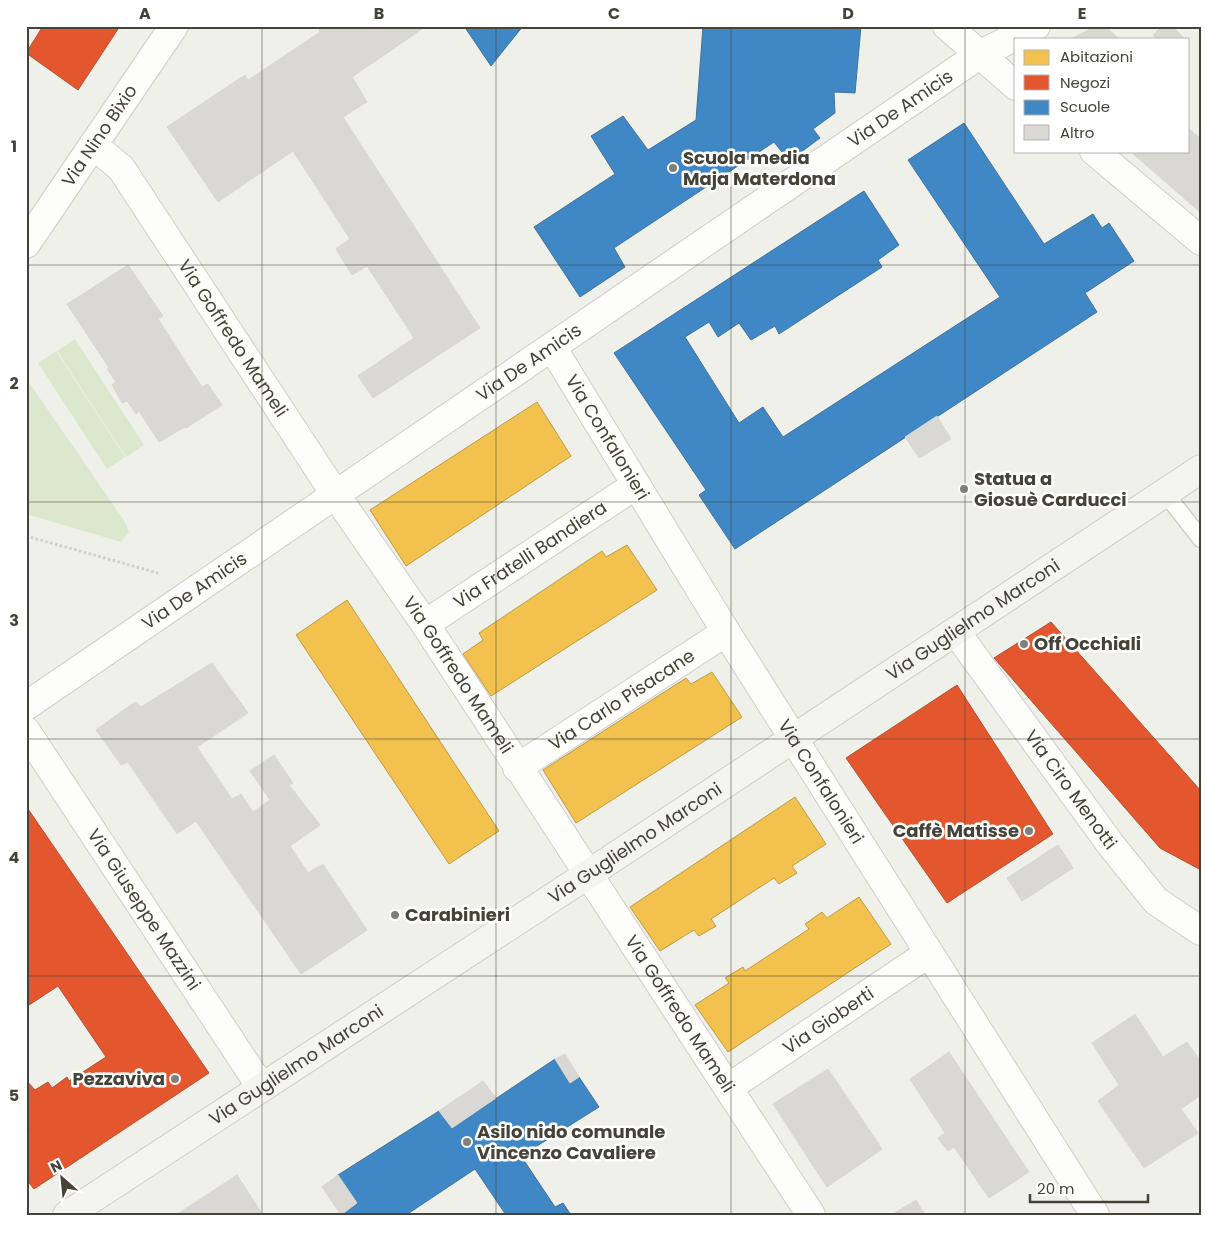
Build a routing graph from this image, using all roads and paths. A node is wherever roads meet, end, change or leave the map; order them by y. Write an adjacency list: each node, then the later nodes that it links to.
1 (174, 26): 6 (street, Via Nino Bixio)
2 (947, 26): 4 (street)
3 (1036, 26): 4 (street, Via De Amicis)
4 (979, 55): 5 (street); 10 (street, Via De Amicis)
5 (1014, 84)
6 (93, 145): 9 (street, Via Nino Bixio); 14 (street, Via Goffredo Mameli)
7 (1095, 152): 8 (street)
8 (1201, 241)
9 (26, 244)
10 (552, 347): 12 (street, Via Confalonieri); 14 (street, Via De Amicis)
11 (1201, 469): 13 (main road, Via Guglielmo Marconi)
12 (636, 485): 18 (street, Via Fratelli Bandiera); 19 (street, Via Confalonieri)
13 (1165, 492): 16 (lane); 20 (main road, Via Guglielmo Marconi)
14 (335, 494): 17 (street, Via De Amicis); 18 (street, Via Goffredo Mameli)
15 (26, 536): 17 (path)
16 (1201, 539)
17 (202, 585): 21 (street, Via De Amicis)
18 (425, 624): 24 (street, Via Goffredo Mameli)
19 (726, 632): 23 (street, Via Confalonieri); 24 (street, Via Carlo Pisacane)
20 (956, 632): 23 (main road, Via Guglielmo Marconi); 26 (street, Via Ciro Menotti)
21 (26, 706)
22 (26, 731): 28 (street, Via Giuseppe Mazzini)
23 (794, 738): 25 (main road, Via Guglielmo Marconi); 27 (street, Via Confalonieri)
24 (517, 768): 25 (street, Via Goffredo Mameli)
25 (587, 875): 28 (main road, Via Guglielmo Marconi); 29 (street, Via Goffredo Mameli)
26 (1201, 931)
27 (929, 953): 29 (street, Via Gioberti); 32 (street, Via Confalonieri)
28 (261, 1087): 30 (main road, Via Guglielmo Marconi)
29 (728, 1088): 31 (street, Via Goffredo Mameli)
30 (83, 1210)
31 (811, 1215)
32 (1095, 1215)

